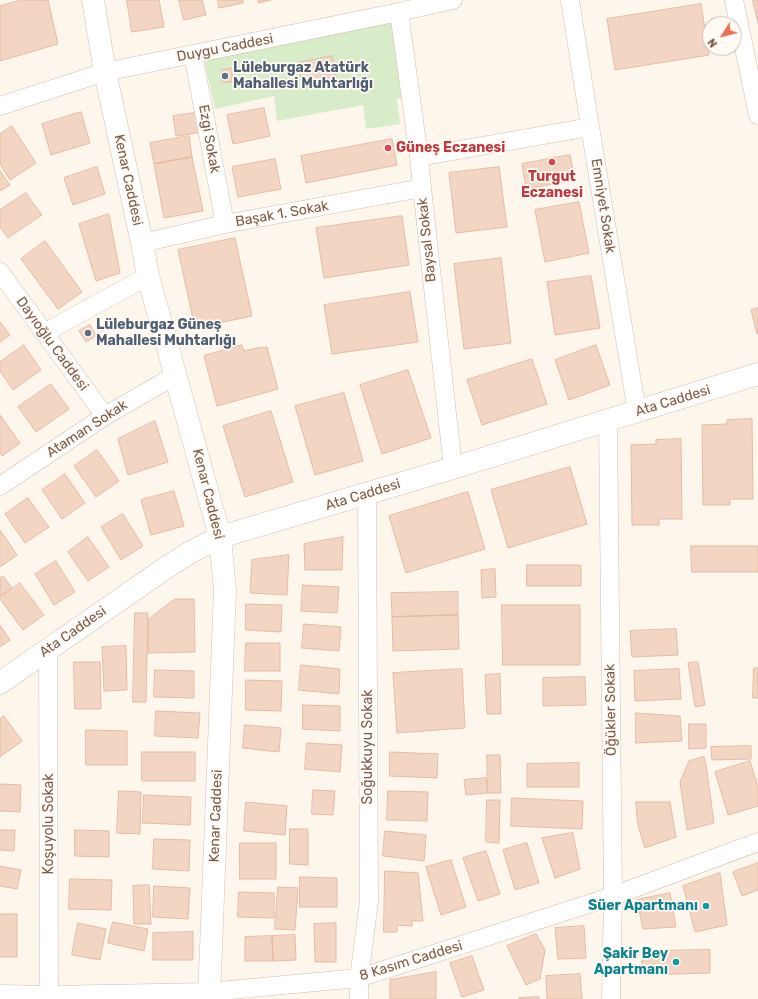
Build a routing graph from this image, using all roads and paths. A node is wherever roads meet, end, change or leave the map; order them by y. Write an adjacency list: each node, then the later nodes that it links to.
1 (93, 0): 7 (main road, Kenar Caddesi)
2 (453, 0): 5 (street, Duygu Caddesi)
3 (570, 0): 10 (street, Emniyet Sokak)
4 (734, 0): 9 (street)
5 (399, 12): 6 (street, Duygu Caddesi); 11 (street, Baysal Sokak)
6 (193, 54): 7 (street, Duygu Caddesi); 13 (street, Ezgi Sokak)
7 (105, 72): 8 (street, Duygu Caddesi); 14 (main road, Kenar Caddesi)
8 (0, 106)
9 (758, 115)
10 (590, 126): 11 (street); 20 (street, Emniyet Sokak)
11 (419, 157): 12 (street, Baysal Sokak)
12 (422, 188): 13 (street, Başak 1. Sokak); 23 (street, Baysal Sokak)
13 (225, 224): 14 (street, Başak 1. Sokak)
14 (142, 243): 16 (main road, Kenar Caddesi)
15 (0, 272): 17 (street, Dayıoğlu Caddesi)
16 (148, 276): 17 (street); 19 (main road, Kenar Caddesi)
17 (44, 333): 21 (street, Dayıoğlu Caddesi)
18 (758, 374): 20 (main road, Ata Caddesi)
19 (176, 375): 21 (street, Ataman Sokak); 26 (main road, Kenar Caddesi)
20 (637, 412): 22 (main road, Ata Caddesi)
21 (105, 416): 24 (street, Ataman Sokak)
22 (608, 421): 23 (main road, Ata Caddesi); 30 (street, Öğükler Sokak)
23 (453, 468): 25 (main road, Ata Caddesi)
24 (0, 486)
25 (367, 494): 26 (main road, Ata Caddesi); 31 (street, Soğukkuyu Sokak)
26 (220, 537): 27 (main road, Ata Caddesi); 33 (main road, Kenar Caddesi)
27 (48, 650): 28 (main road, Ata Caddesi); 34 (street, Koşuyolu Sokak)
28 (0, 683)
29 (758, 842): 30 (street, 8 Kasım Caddesi)
30 (614, 896): 31 (street, 8 Kasım Caddesi); 36 (street, Öğükler Sokak)
31 (358, 978): 33 (street, 8 Kasım Caddesi); 35 (street, Soğukkuyu Sokak)
32 (0, 994): 34 (street, 8 Kasım Caddesi)
33 (209, 996): 34 (street, 8 Kasım Caddesi)
34 (49, 997)
35 (359, 999)
36 (611, 999)

